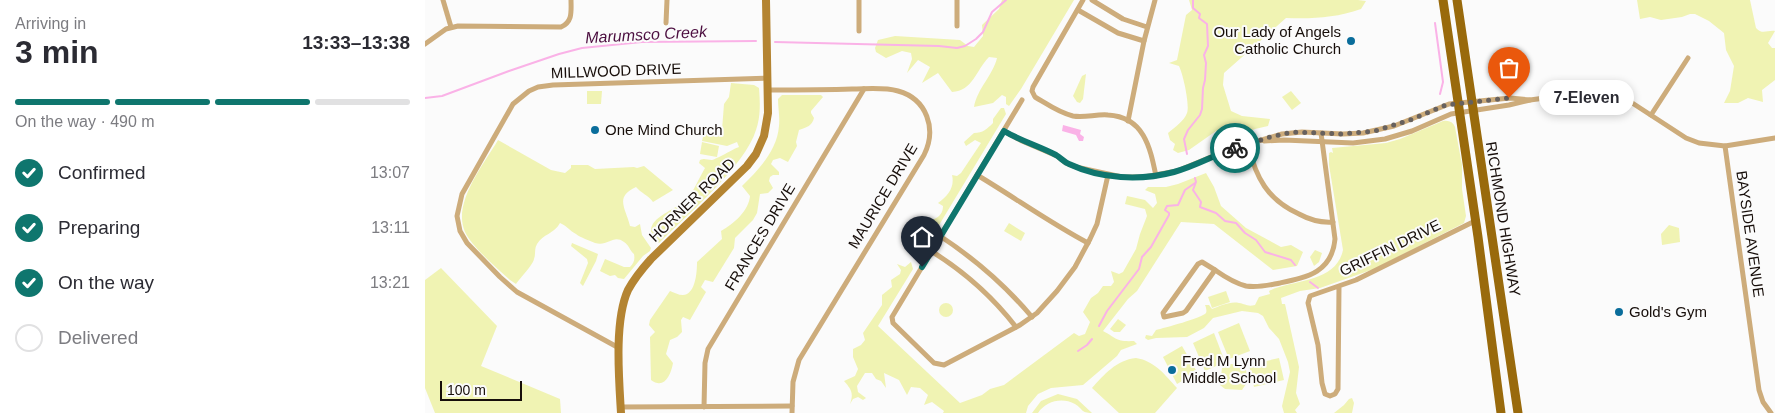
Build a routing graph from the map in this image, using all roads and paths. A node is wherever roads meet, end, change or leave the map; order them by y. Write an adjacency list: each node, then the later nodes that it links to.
1 (443, 0): 15 (street)
2 (571, 0): 15 (street)
3 (667, 0): 13 (street)
4 (766, 0): 21 (main road, HORNER ROAD)
5 (859, 0): 17 (street)
6 (957, 0): 14 (street)
7 (1083, 0): 12 (street)
8 (1092, 0): 16 (street)
9 (1155, 0): 16 (street)
10 (1443, 0): 26 (main road, RICHMOND HIGHWAY)
11 (1457, 0): 25 (main road, RICHMOND HIGHWAY)
12 (1078, 10): 18 (street); 28 (street)
13 (667, 23)
14 (957, 26)
15 (451, 27): 19 (street)
16 (1147, 28): 18 (street)
17 (859, 31)
18 (1144, 42): 28 (street)
19 (425, 44)
20 (1688, 58): 27 (street)
21 (768, 78): 23 (main road, HORNER ROAD); 48 (street, MILLWOOD DRIVE)
22 (864, 89): 23 (street, MAURICE DRIVE); 49 (street, FRANCES DRIVE); 50 (street, MAURICE DRIVE)
23 (768, 90): 48 (main road, HORNER ROAD)
24 (1022, 100): 29 (street)
25 (1471, 106): 26 (street); 26 (street); 27 (street); 54 (main road, RICHMOND HIGHWAY)
26 (1458, 108): 30 (street); 33 (street); 39 (main road, RICHMOND HIGHWAY)
27 (1651, 115): 35 (street)
28 (1128, 121): 38 (street)
29 (1004, 131): 36 (street); 37 (street)
30 (1321, 133): 32 (street); 33 (street)
31 (1775, 138): 35 (street)
32 (1258, 141): 33 (street); 34 (street)
33 (1322, 142): 40 (street)
34 (1248, 144): 38 (street); 40 (street)
35 (1725, 146): 55 (street, BAYSIDE AVENUE)
36 (977, 175): 41 (street); 42 (street)
37 (1108, 175): 38 (street); 42 (street)
38 (1156, 176)
39 (1475, 221): 45 (street, GRIFFIN DRIVE); 53 (main road, RICHMOND HIGHWAY)
40 (1333, 222): 44 (street)
41 (940, 236): 43 (street); 46 (street)
42 (1088, 243): 46 (street)
43 (931, 251): 47 (street); 47 (street)
44 (1215, 270): 44 (street)
45 (1339, 287): 45 (street, GRIFFIN DRIVE)
46 (1031, 317): 47 (street)
47 (1016, 327)
48 (619, 348): 51 (main road, HORNER ROAD)
49 (704, 406): 50 (street); 51 (street)
50 (792, 406): 52 (street, MAURICE DRIVE)
51 (621, 410)
52 (792, 413)
53 (1501, 413)
54 (1518, 413)
55 (1771, 413)

